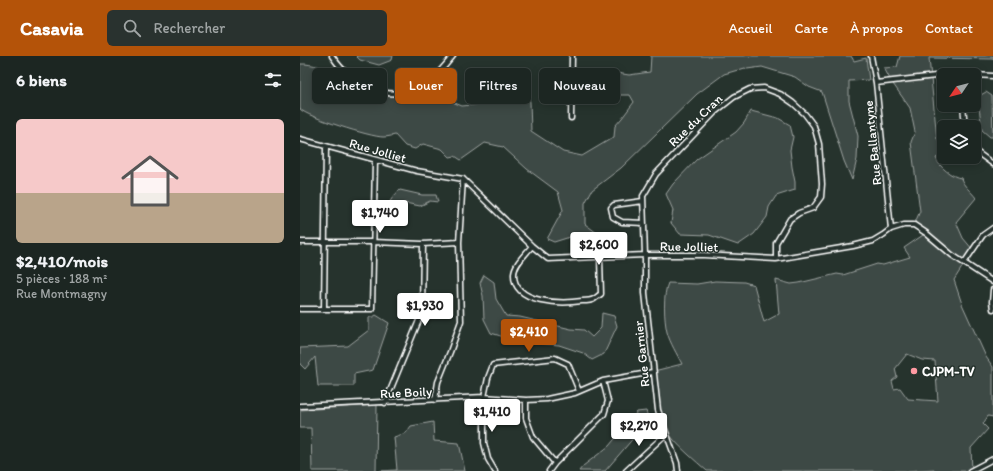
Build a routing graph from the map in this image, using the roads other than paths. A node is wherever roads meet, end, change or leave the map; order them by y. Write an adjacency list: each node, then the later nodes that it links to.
1 (332, 56): 2 (street)
2 (453, 56)
3 (572, 56): 9 (street)
4 (871, 56): 8 (street, Rue Ballantyne)
5 (981, 75): 7 (street)
6 (937, 76): 8 (street)
7 (993, 76)
8 (876, 83): 18 (street, Rue Ballantyne)
9 (572, 118)
10 (300, 139): 11 (street, Rue Jolliet)
11 (326, 146): 13 (street, Rue Jolliet); 21 (street)
12 (981, 155): 14 (street)
13 (375, 161): 15 (street, Rue Jolliet); 22 (street)
14 (993, 164)
15 (463, 179): 23 (street); 25 (street, Rue Jolliet)
16 (643, 201): 17 (street, Rue du Cran); 17 (street); 28 (street, Rue du Cran)
17 (644, 223): 26 (street, Rue du Cran)
18 (891, 228): 28 (street, Rue Jolliet); 29 (street, Rue Jolliet)
19 (993, 228): 29 (street)
20 (300, 242): 21 (street)
21 (325, 242): 22 (street); 34 (street)
22 (373, 242): 24 (street); 34 (street)
23 (460, 242): 24 (street); 39 (street)
24 (423, 244): 41 (street)
25 (532, 246): 27 (street, Rue Jolliet); 27 (street)
26 (645, 255): 27 (street, Rue Jolliet); 28 (street, Rue Jolliet); 35 (street, Rue Garnier)
27 (600, 258)
28 (776, 259)
29 (964, 263): 30 (street, Rue Jolliet)
30 (993, 282)
31 (993, 290): 33 (street)
32 (300, 309): 34 (street)
33 (993, 309)
34 (324, 310)
35 (653, 372): 36 (street, Rue Boily); 43 (street, Rue Garnier)
36 (603, 381): 37 (street, Rue Boily); 45 (street)
37 (579, 391): 38 (street); 40 (street, Rue Boily)
38 (484, 397): 39 (street, Rue Boily); 40 (street, Rue Boily); 46 (street)
39 (435, 400): 41 (street, Rue Boily)
40 (526, 400): 45 (street)
41 (385, 402): 42 (street, Rue Boily)
42 (300, 406)
43 (666, 434): 48 (street); 49 (street, Rue Garnier)
44 (993, 459): 50 (street)
45 (555, 463): 47 (street)
46 (495, 471)
47 (549, 471)
48 (626, 471)
49 (678, 471)
50 (970, 471)

